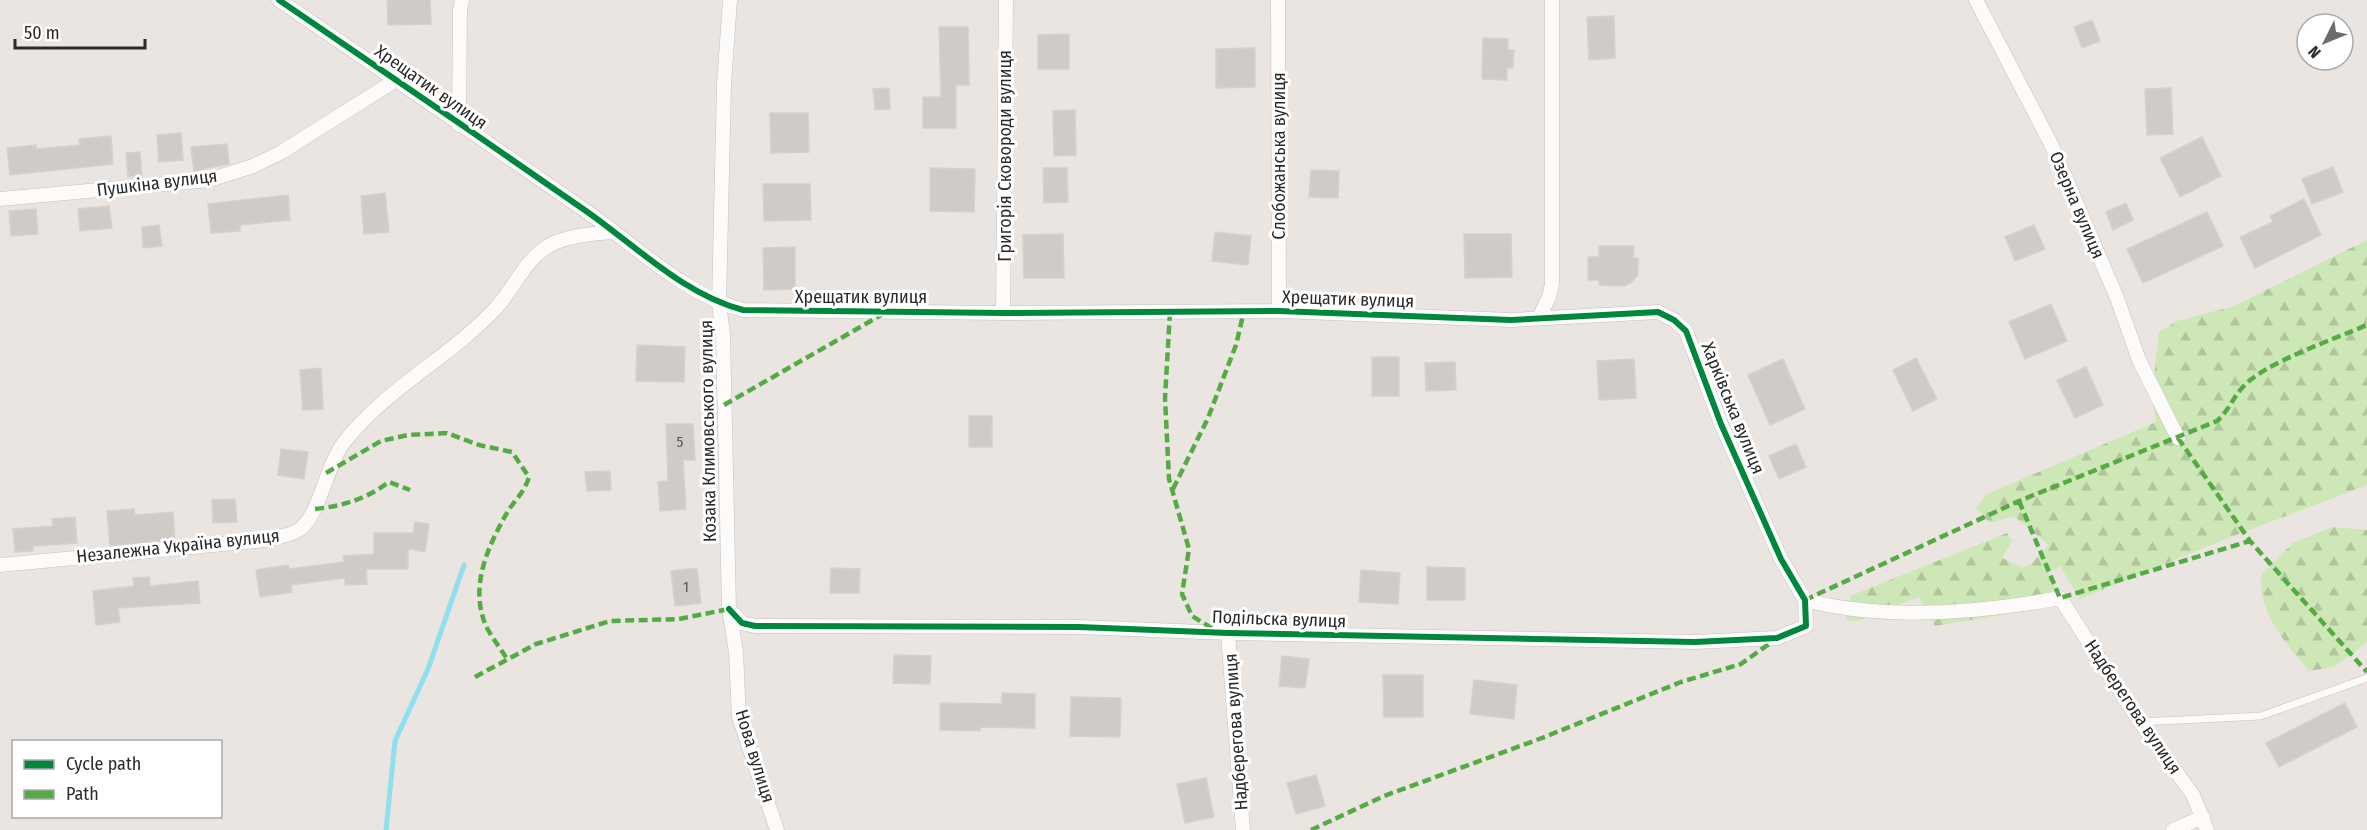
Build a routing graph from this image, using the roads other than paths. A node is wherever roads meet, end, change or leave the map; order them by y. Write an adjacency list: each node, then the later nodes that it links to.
1 (279, 0): 8 (street, Хрещатик вулиця)
2 (462, 0): 9 (street)
3 (730, 0): 12 (street, Козака Климовського вулиця)
4 (1006, 0): 14 (street, Григорія Сковороди вулиця)
5 (1278, 0): 13 (street, Слобожанська вулиця)
6 (1552, 0): 15 (street)
7 (1976, 0): 16 (street, Озерна вулиця)
8 (396, 80): 9 (street, Хрещатик вулиця); 10 (street, Пушкіна вулиця)
9 (459, 125): 11 (street, Хрещатик вулиця)
10 (0, 199)
11 (614, 232): 12 (street, Хрещатик вулиця); 17 (street, Незалежна Україна вулиця)
12 (719, 304): 14 (street, Хрещатик вулиця); 19 (street, Козака Климовського вулиця)
13 (1279, 311): 14 (street, Хрещатик вулиця); 15 (street, Хрещатик вулиця)
14 (1004, 313)
15 (1539, 318): 18 (street, Харківська вулиця)
16 (2178, 438)
17 (0, 565)
18 (1805, 600): 20 (street, Подільска вулиця); 22 (street, Надберегова вулиця)
19 (729, 609): 20 (street, Подільска вулиця); 24 (street, Нова вулиця)
20 (1228, 633): 25 (street, Надберегова вулиця)
21 (2367, 678): 22 (lane)
22 (2140, 722): 23 (street, Надберегова вулиця)
23 (2205, 823): 26 (street, Надберегова вулиця)
24 (777, 830)
25 (1243, 830)
26 (2173, 830)

